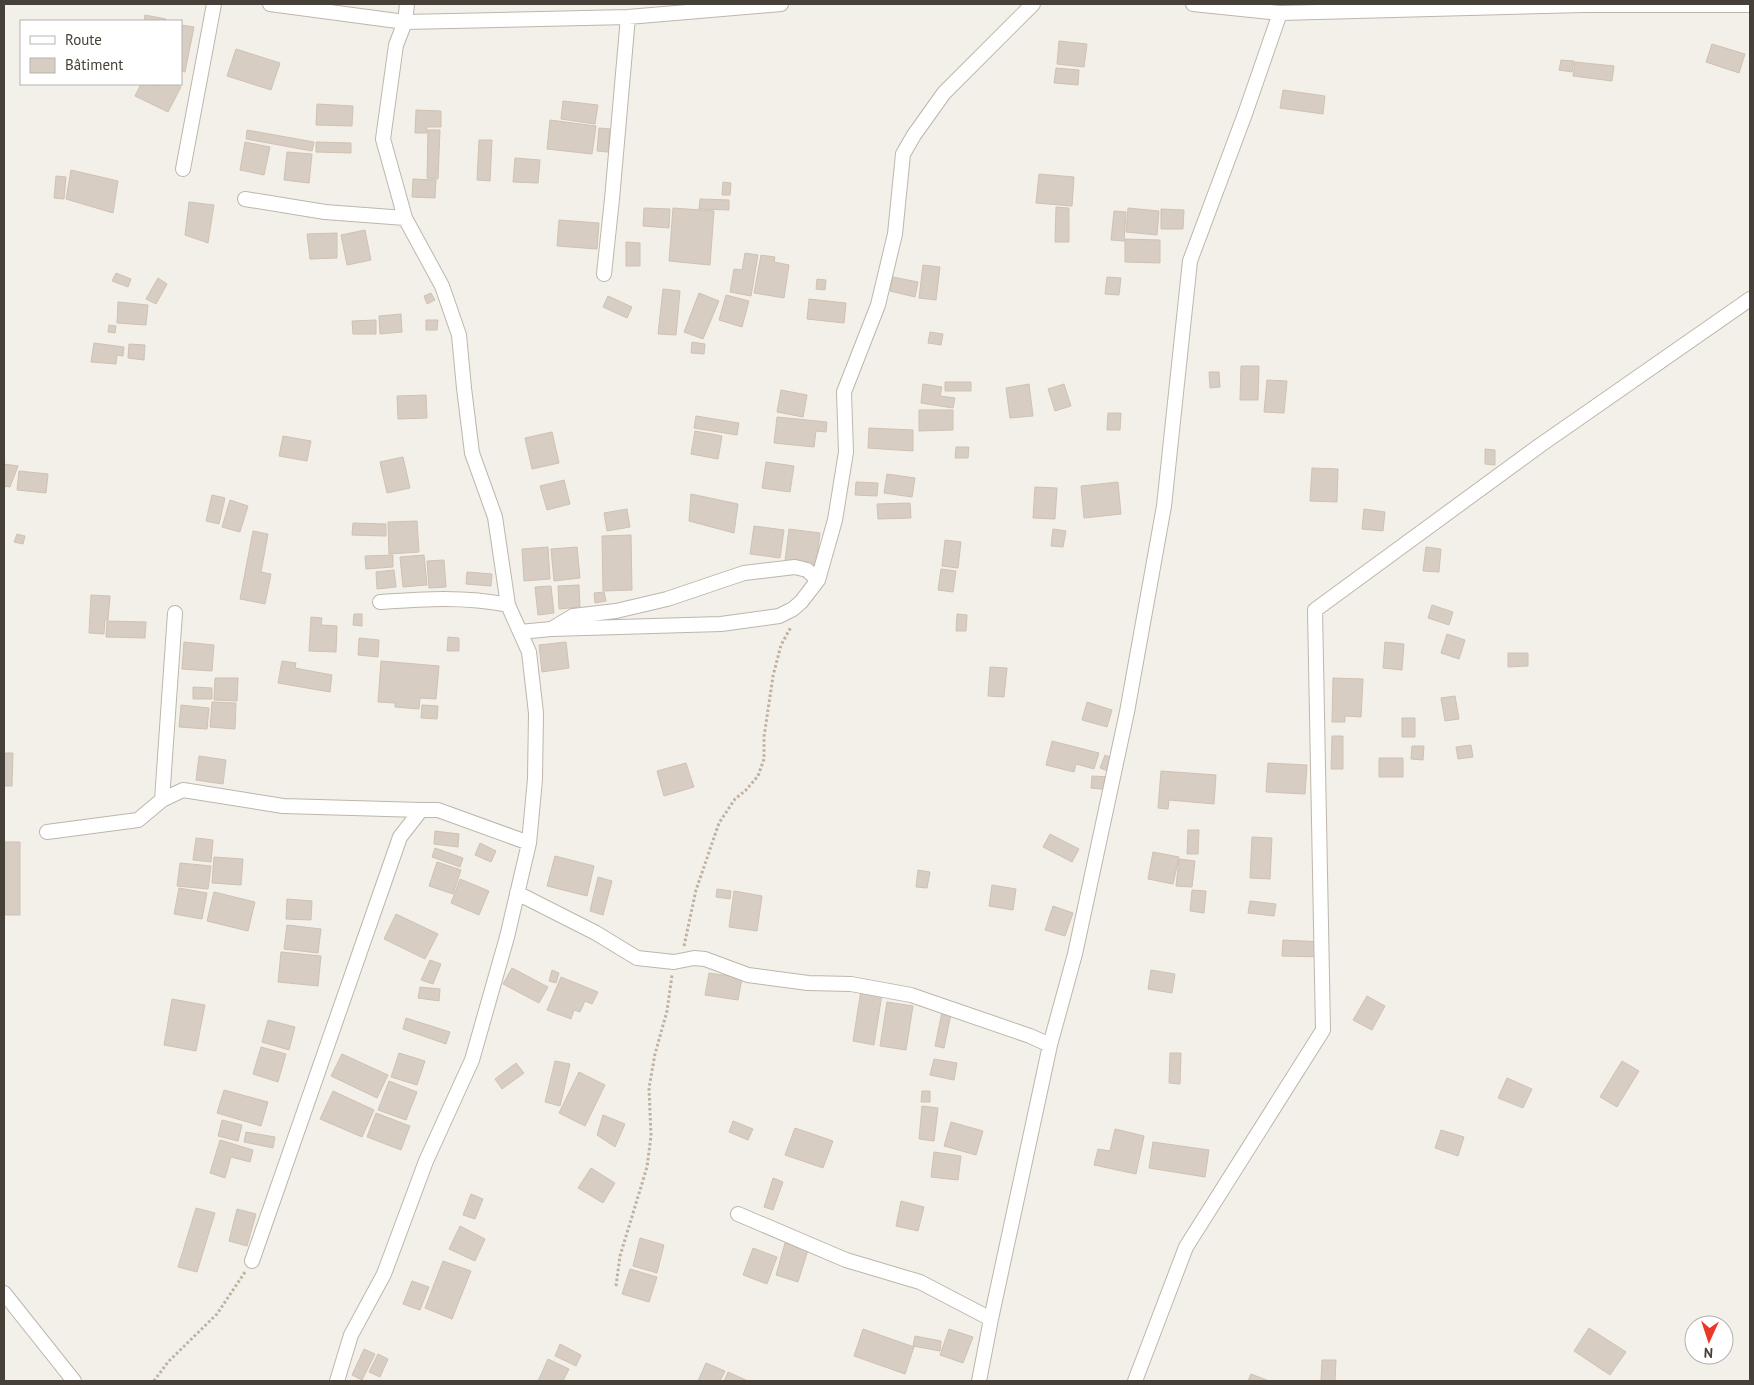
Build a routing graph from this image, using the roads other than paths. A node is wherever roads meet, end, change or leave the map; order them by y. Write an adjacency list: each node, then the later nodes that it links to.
1 (214, 4): 11 (street)
2 (270, 4): 10 (street)
3 (407, 4): 10 (street)
4 (781, 4): 9 (street)
5 (1033, 4): 16 (street)
6 (1192, 4): 8 (street)
7 (1750, 4): 8 (street)
8 (1280, 13): 27 (street)
9 (628, 17): 10 (street); 14 (street)
10 (405, 22): 13 (street)
11 (183, 169)
12 (245, 199): 13 (street)
13 (405, 218): 18 (street)
14 (604, 274)
15 (1750, 299): 35 (street)
16 (818, 580): 20 (street); 20 (street)
17 (380, 602): 18 (street)
18 (508, 606): 21 (street)
19 (175, 613): 22 (street)
20 (551, 629): 21 (street)
21 (520, 632): 25 (street)
22 (162, 800): 23 (street); 24 (street)
23 (421, 810): 25 (street); 29 (street)
24 (48, 832)
25 (529, 843): 26 (street)
26 (517, 893): 27 (street); 33 (street)
27 (1050, 1045): 31 (street)
28 (738, 1214): 31 (street)
29 (252, 1261)
30 (4, 1293): 32 (street)
31 (990, 1319): 34 (street)
32 (74, 1381)
33 (337, 1381)
34 (979, 1381)
35 (1135, 1381)

